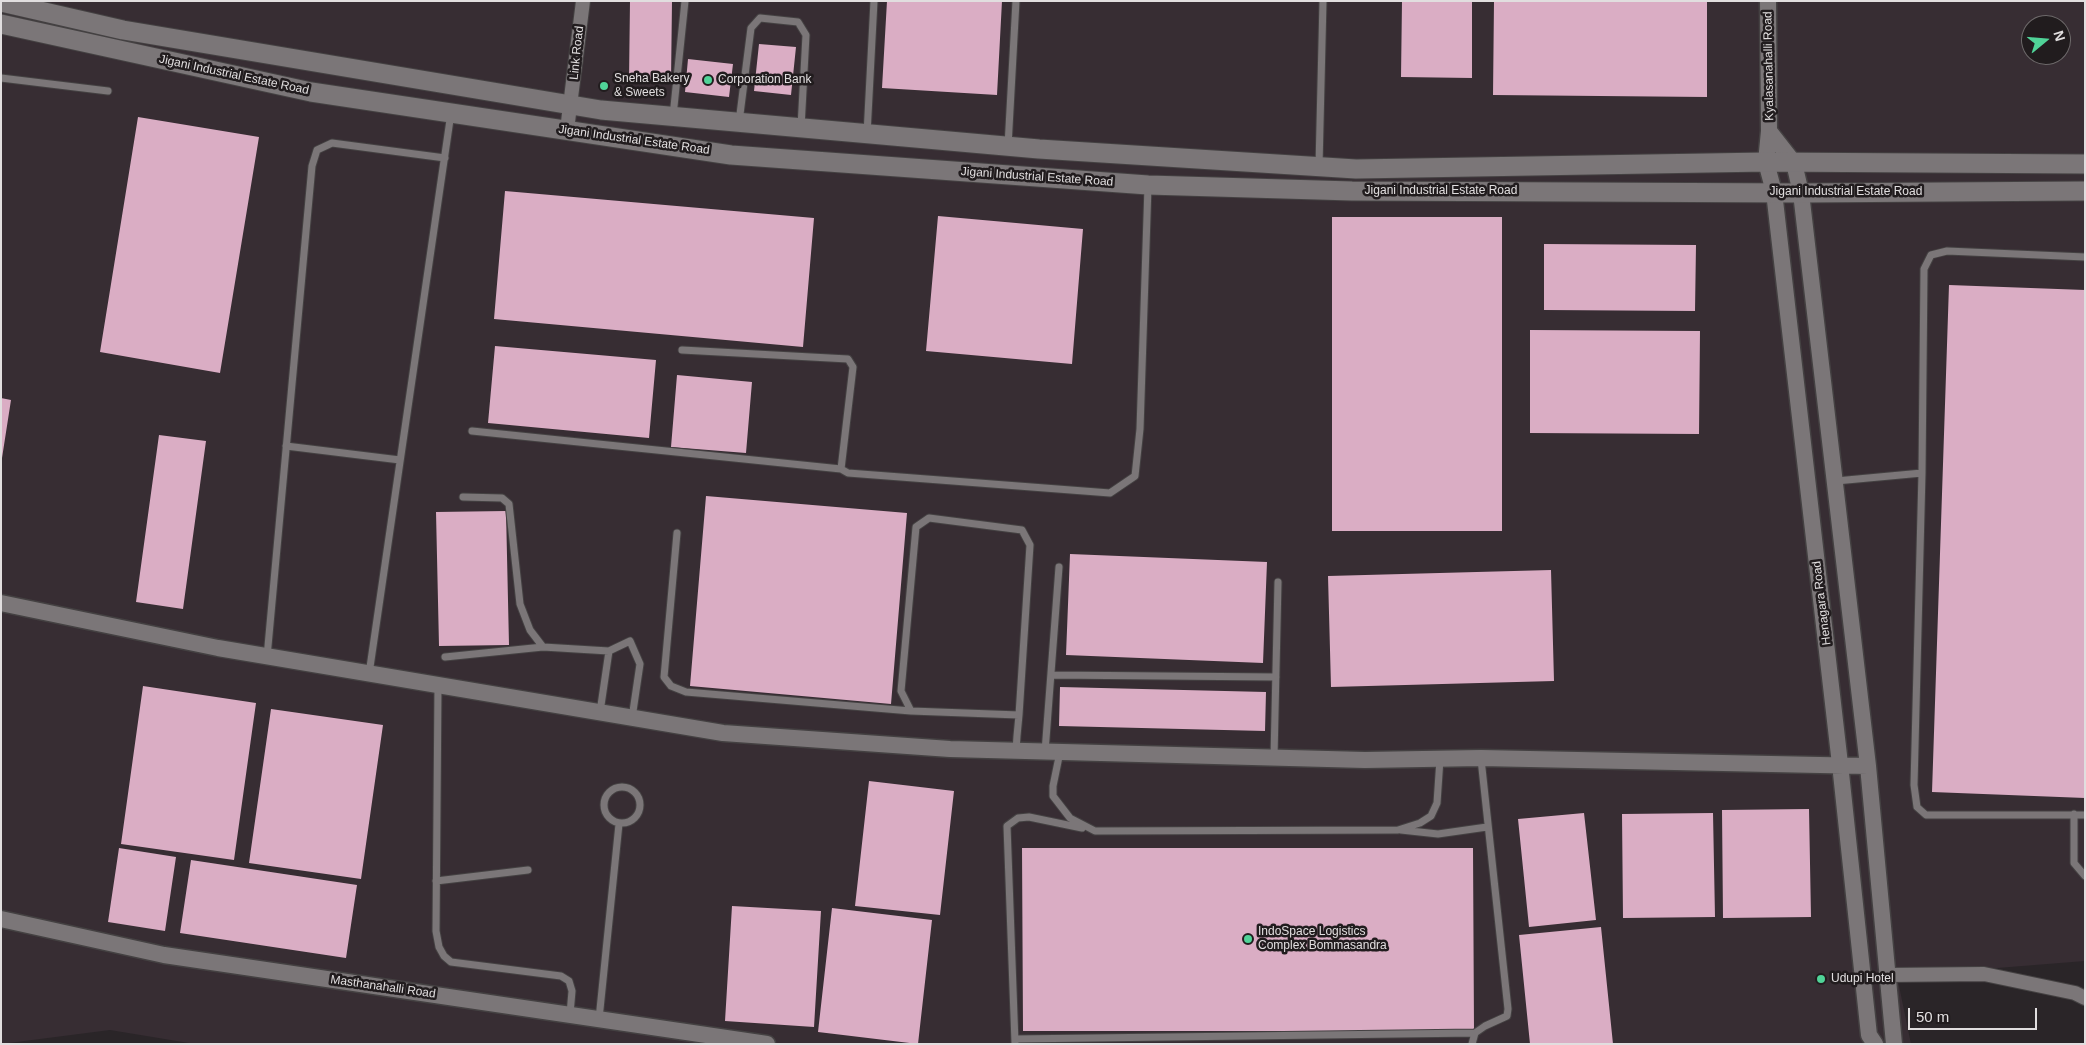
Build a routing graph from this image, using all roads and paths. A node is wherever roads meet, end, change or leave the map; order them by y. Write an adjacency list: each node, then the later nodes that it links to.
1 (583, 1): 11 (street, Link Road)
2 (685, 1): 13 (lane)
3 (874, 1): 18 (lane)
4 (1016, 1): 19 (lane)
5 (1323, 1): 24 (lane)
6 (1768, 1): 17 (street, Kyalasanahalli Road)
7 (1, 2): 11 (main road, Jigani Industrial Estate Road)
8 (1, 24): 12 (main road, Jigani Industrial Estate Road)
9 (1, 78): 10 (lane)
10 (108, 91)
11 (571, 105): 13 (main road, Jigani Industrial Estate Road); 16 (street, Link Road)
12 (451, 113): 16 (main road, Jigani Industrial Estate Road); 20 (lane)
13 (673, 116): 14 (main road, Jigani Industrial Estate Road)
14 (740, 122): 15 (main road, Jigani Industrial Estate Road); 15 (lane)
15 (801, 128): 18 (main road, Jigani Industrial Estate Road)
16 (568, 130): 25 (main road, Jigani Industrial Estate Road)
17 (1769, 131): 21 (street, Kyalasanahalli Road); 22 (street)
18 (868, 134): 19 (main road, Jigani Industrial Estate Road)
19 (1008, 147): 24 (main road, Jigani Industrial Estate Road)
20 (445, 158): 32 (lane); 33 (lane)
21 (1766, 162): 22 (main road, Jigani Industrial Estate Road); 24 (main road, Jigani Industrial Estate Road); 27 (street, Henagara Road)
22 (1794, 163): 23 (main road, Jigani Industrial Estate Road); 28 (street)
23 (2085, 164)
24 (1319, 167)
25 (1148, 185): 27 (main road, Jigani Industrial Estate Road); 34 (lane)
26 (2085, 191): 28 (main road, Jigani Industrial Estate Road)
27 (1774, 192): 28 (main road, Jigani Industrial Estate Road); 59 (street, Henagara Road)
28 (1801, 193): 36 (street)
29 (2085, 257): 35 (lane)
30 (682, 350): 34 (lane)
31 (472, 431): 34 (lane)
32 (286, 446): 33 (lane); 44 (lane)
33 (400, 460): 46 (lane)
34 (842, 469)
35 (1922, 473): 36 (lane); 61 (lane)
36 (1835, 481): 60 (street)
37 (463, 497): 42 (lane)
38 (676, 533): 50 (lane)
39 (1059, 567): 47 (lane)
40 (1278, 582): 48 (lane)
41 (1, 603): 44 (street)
42 (543, 647): 43 (lane); 45 (lane)
43 (609, 651): 51 (lane); 53 (lane)
44 (267, 657): 46 (street)
45 (445, 657)
46 (369, 674): 49 (street)
47 (1051, 676): 48 (lane); 55 (lane)
48 (1276, 677): 56 (lane)
49 (438, 686): 51 (street); 69 (lane)
50 (911, 711): 52 (lane); 52 (lane)
51 (600, 713): 53 (street)
52 (1019, 715): 54 (lane)
53 (632, 718): 54 (street)
54 (1016, 751): 55 (street)
55 (1053, 752): 56 (street); 66 (lane)
56 (1274, 758): 58 (street)
57 (1481, 758): 58 (street); 59 (street); 64 (lane)
58 (1440, 759): 65 (lane)
59 (1840, 764): 60 (street); 80 (street, Henagara Road)
60 (1868, 766): 71 (street)
61 (2074, 814): 62 (lane); 68 (lane)
62 (2085, 814)
63 (619, 824): 63 (lane); 74 (lane)
64 (1488, 827): 65 (lane); 75 (lane)
65 (1398, 830): 66 (lane)
66 (1095, 831): 76 (lane)
67 (528, 870): 69 (lane)
68 (2085, 876)
69 (436, 882): 73 (lane)
70 (1, 919): 73 (street, Masthanahalli Road)
71 (1886, 975): 72 (street); 81 (street)
72 (2085, 998)
73 (570, 1015): 74 (street, Masthanahalli Road)
74 (598, 1019): 78 (street, Masthanahalli Road)
75 (1475, 1033): 77 (lane); 79 (lane)
76 (1015, 1041): 77 (lane)
77 (1068, 1041)
78 (767, 1044)
79 (1472, 1044)
80 (1875, 1044)
81 (1894, 1044)

